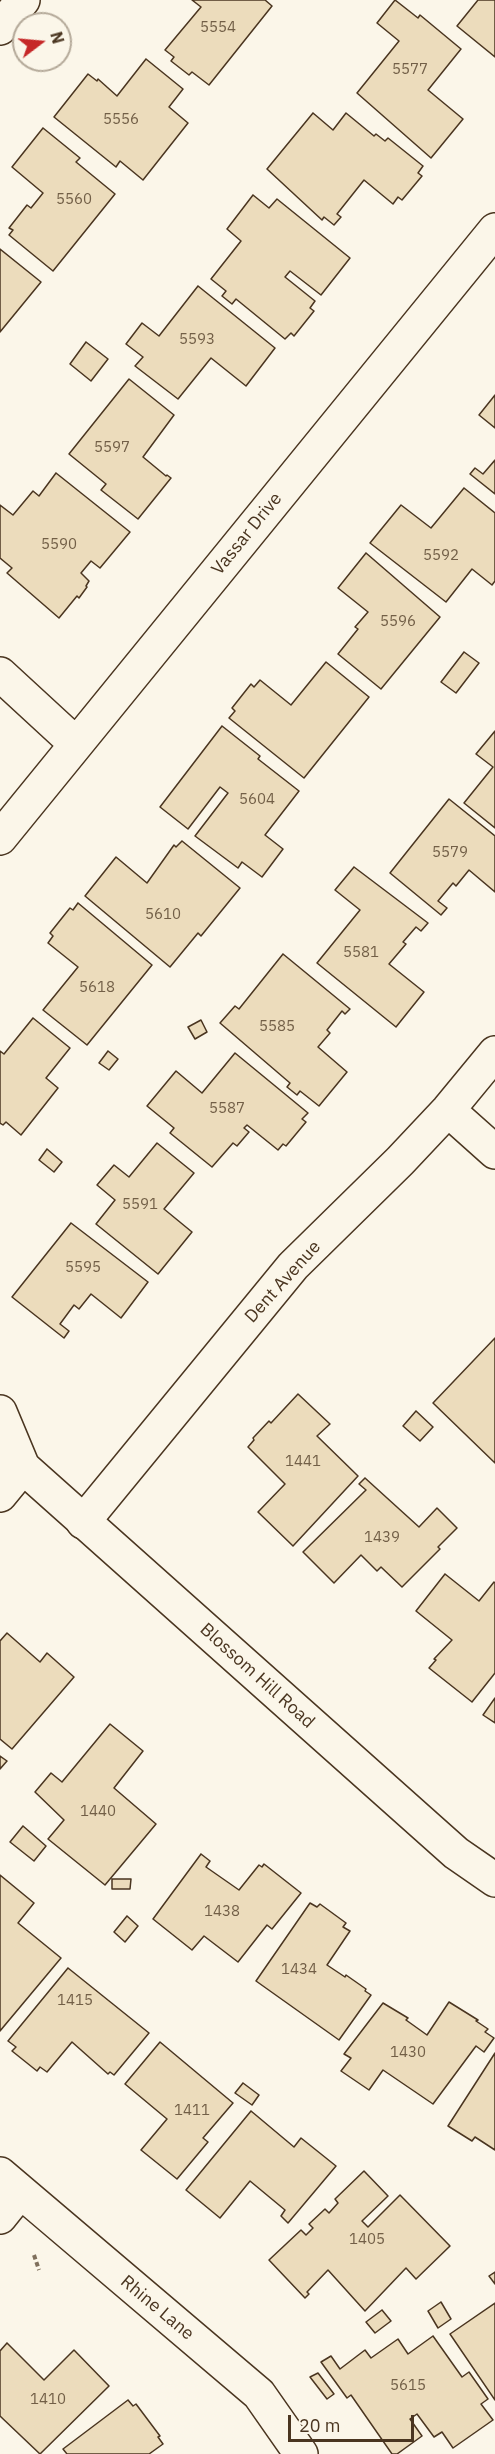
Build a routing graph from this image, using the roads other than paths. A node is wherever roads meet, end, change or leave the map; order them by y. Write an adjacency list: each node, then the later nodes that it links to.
1 (23, 0): 2 (street)
2 (0, 28)
3 (495, 230): 5 (street, Vassar Drive)
4 (0, 674): 5 (street)
5 (76, 744): 6 (street, Vassar Drive)
6 (0, 838)
7 (495, 1053): 8 (street, Dent Avenue)
8 (448, 1110): 9 (street); 13 (street, Dent Avenue)
9 (495, 1152)
10 (0, 1412): 11 (street, Blossom Hill Road)
11 (11, 1463): 12 (street); 13 (street, Blossom Hill Road)
12 (0, 1495)
13 (83, 1522): 14 (street, Blossom Hill Road)
14 (495, 1880)
15 (7, 2194): 16 (street, Rhine Lane)
16 (301, 2454)

